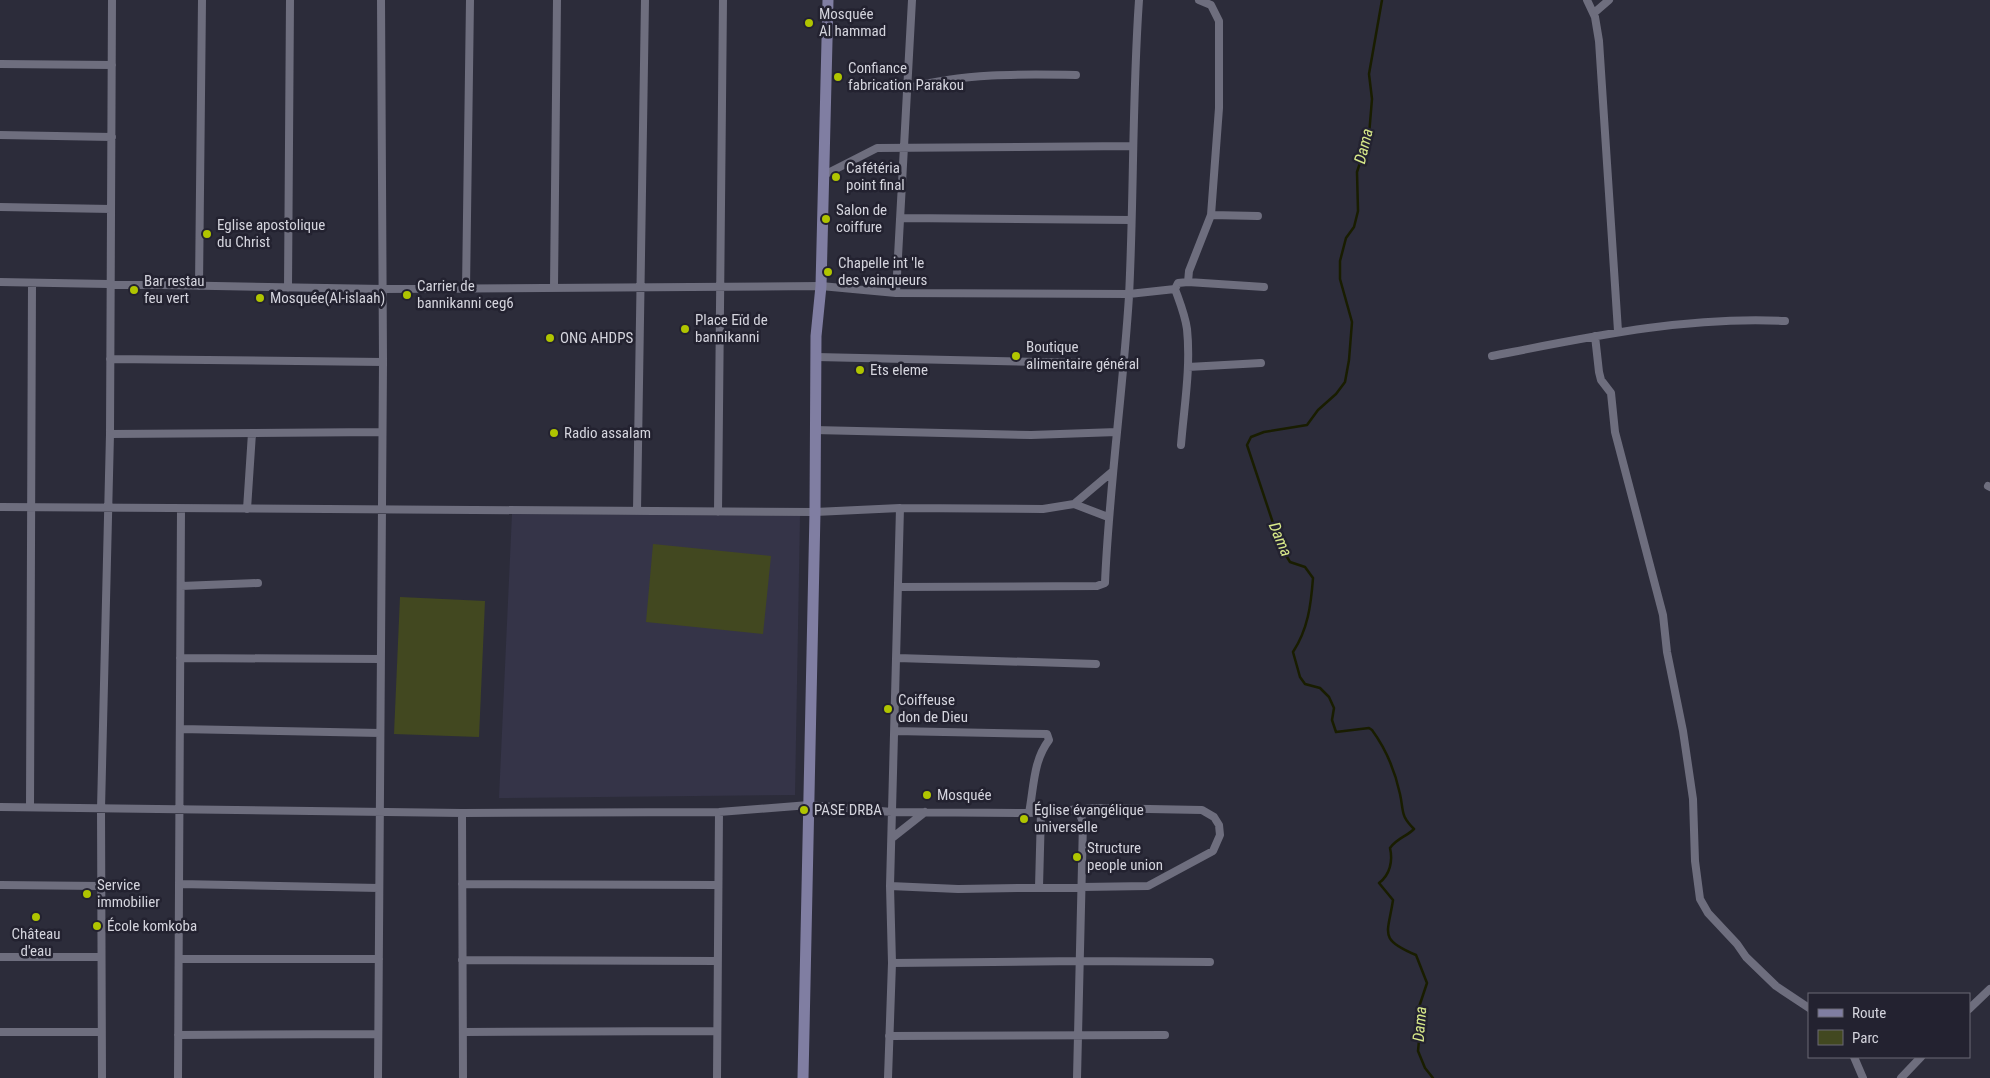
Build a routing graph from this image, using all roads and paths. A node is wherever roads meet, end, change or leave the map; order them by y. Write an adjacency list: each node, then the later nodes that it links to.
1 (112, 0): 17 (street)
2 (202, 0): 35 (street)
3 (290, 0): 39 (street)
4 (381, 0): 42 (street)
5 (470, 0): 43 (street)
6 (557, 0): 40 (street)
7 (645, 0): 41 (street)
8 (723, 0): 37 (street)
9 (828, 0): 24 (street)
10 (912, 0): 19 (street)
11 (1139, 0): 22 (street)
12 (1199, 0): 27 (street)
13 (1587, 0): 15 (street)
14 (1609, 0): 15 (street)
15 (1594, 14): 48 (street)
16 (0, 64): 17 (street)
17 (112, 65): 21 (street)
18 (1076, 75): 19 (street)
19 (909, 88): 23 (street)
20 (0, 135): 21 (street)
21 (112, 137): 26 (street)
22 (1133, 146): 23 (street); 30 (street)
23 (904, 148): 24 (street); 29 (street)
24 (824, 175): 36 (street)
25 (0, 207): 26 (street)
26 (111, 209): 34 (street)
27 (1211, 215): 28 (street); 32 (street)
28 (1258, 216)
29 (900, 218): 30 (street); 45 (street)
30 (1131, 220): 46 (street)
31 (0, 282): 33 (street)
32 (1188, 282): 38 (street); 44 (street)
33 (32, 283): 34 (street); 66 (street)
34 (111, 284): 35 (street); 52 (street)
35 (199, 286): 39 (street)
36 (821, 286): 37 (street); 45 (street); 51 (street)
37 (720, 287): 41 (street); 73 (street)
38 (1264, 287)
39 (288, 288): 42 (street)
40 (554, 288): 41 (street); 43 (street)
41 (640, 288): 72 (street)
42 (383, 289): 43 (street); 53 (street)
43 (466, 289)
44 (1175, 289): 46 (street); 56 (street)
45 (896, 292): 46 (street)
46 (1129, 294): 59 (street)
47 (1785, 321): 48 (street)
48 (1618, 331): 49 (street)
49 (1594, 336): 50 (street); 119 (street)
50 (1492, 356)
51 (816, 357): 54 (street); 57 (street)
52 (110, 359): 53 (street); 61 (street)
53 (383, 362): 58 (street)
54 (1089, 363)
55 (1261, 363): 56 (street)
56 (1188, 367): 62 (street)
57 (814, 430): 59 (street); 74 (street)
58 (382, 432): 60 (street); 71 (street)
59 (1117, 432): 63 (street)
60 (252, 433): 61 (street); 70 (street)
61 (110, 434): 67 (street)
62 (1181, 445)
63 (1113, 471): 64 (street); 75 (street)
64 (1074, 504): 68 (street); 75 (street)
65 (0, 507): 66 (street)
66 (31, 507): 67 (street); 88 (street)
67 (108, 508): 69 (street); 89 (street)
68 (900, 508): 74 (street); 78 (street)
69 (181, 509): 70 (street); 77 (street)
70 (247, 509): 71 (street)
71 (382, 511): 72 (street); 81 (street)
72 (637, 511): 73 (street)
73 (718, 512): 74 (street)
74 (815, 512): 86 (street)
75 (1108, 517): 78 (street)
76 (258, 583): 77 (street)
77 (181, 586): 79 (street)
78 (898, 587): 80 (street)
79 (180, 658): 81 (street); 83 (street)
80 (896, 658): 82 (street); 84 (street)
81 (381, 659): 85 (street)
82 (1096, 664)
83 (180, 729): 85 (street); 90 (street)
84 (895, 731): 94 (street); 98 (street)
85 (380, 733): 92 (street)
86 (809, 804): 93 (street); 94 (street); 137 (street)
87 (0, 807): 88 (street)
88 (30, 807): 89 (street)
89 (101, 809): 90 (street); 104 (street)
90 (180, 810): 92 (street); 100 (street)
91 (1078, 810): 96 (street); 107 (street); 107 (street)
92 (380, 812): 97 (street); 108 (street)
93 (718, 812): 97 (street); 103 (street)
94 (892, 812): 95 (street); 99 (street)
95 (924, 812): 98 (street); 99 (street)
96 (1041, 812): 98 (street); 106 (street)
97 (462, 813): 101 (street)
98 (1029, 813)
99 (892, 838): 105 (street)
100 (179, 884): 108 (street); 111 (street)
101 (462, 884): 103 (street); 113 (street)
102 (0, 885): 104 (street)
103 (717, 885): 114 (street)
104 (101, 886): 110 (street)
105 (890, 886): 106 (street); 117 (street)
106 (1040, 886): 107 (street)
107 (1081, 887): 115 (street)
108 (379, 888): 112 (street)
109 (0, 957): 110 (street)
110 (101, 957): 123 (street)
111 (179, 959): 112 (street); 126 (street)
112 (379, 959): 125 (street)
113 (462, 960): 114 (street); 124 (street)
114 (717, 961): 121 (street)
115 (1081, 961): 116 (street); 117 (street); 129 (street)
116 (1210, 962)
117 (892, 963): 128 (street)
118 (1990, 989): 120 (street)
119 (1808, 1007)
120 (1970, 1008)
121 (716, 1031): 124 (street); 136 (street)
122 (0, 1032): 123 (street)
123 (101, 1032): 132 (street)
124 (462, 1032): 135 (street)
125 (378, 1034): 126 (street); 134 (street)
126 (178, 1035): 133 (street)
127 (1165, 1035): 129 (street)
128 (889, 1036): 129 (street); 138 (street)
129 (1077, 1036): 139 (street)
130 (1854, 1058): 140 (street)
131 (1920, 1058): 141 (street)
132 (102, 1078)
133 (178, 1078)
134 (378, 1078)
135 (462, 1078)
136 (718, 1078)
137 (803, 1078)
138 (888, 1078)
139 (1077, 1078)
140 (1863, 1078)
141 (1901, 1078)

